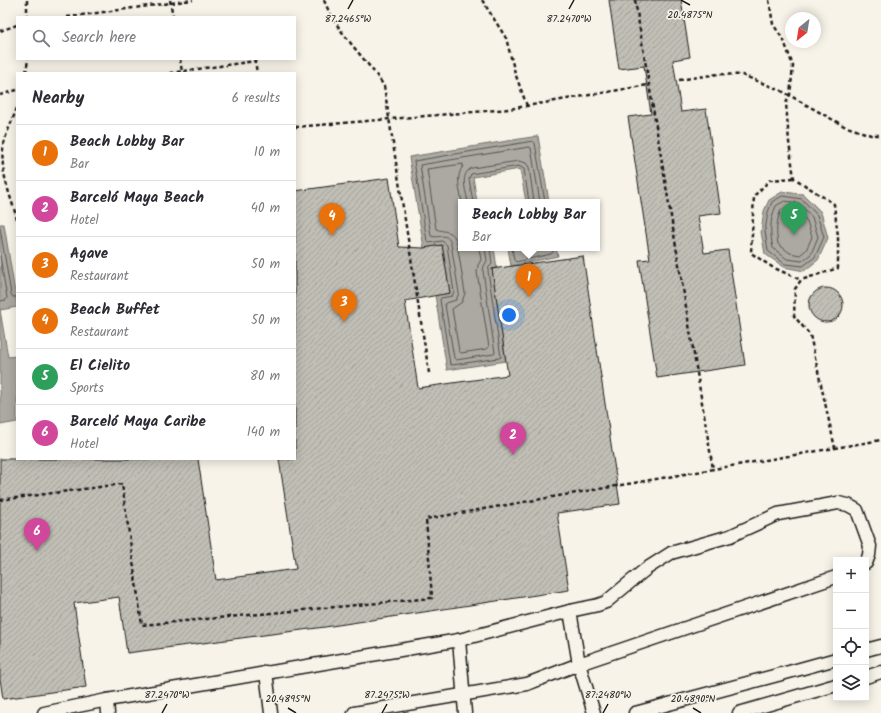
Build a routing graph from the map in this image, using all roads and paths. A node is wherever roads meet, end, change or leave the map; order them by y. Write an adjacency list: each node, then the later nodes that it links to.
1 (27, 0): 8 (path)
2 (193, 0): 7 (path)
3 (324, 0): 25 (path)
4 (482, 0): 23 (path)
5 (635, 0): 34 (path)
6 (769, 0): 22 (path)
7 (171, 1): 9 (path); 10 (path)
8 (27, 16)
9 (74, 16)
10 (173, 16)
11 (16, 26): 12 (path)
12 (0, 31)
13 (28, 60): 15 (path)
14 (180, 60): 16 (path)
15 (26, 72)
16 (182, 72): 17 (path)
17 (257, 72)
18 (679, 80): 22 (path)
19 (648, 85): 23 (path)
20 (16, 90): 21 (path)
21 (0, 95)
22 (790, 95): 27 (path); 28 (path)
23 (527, 106): 25 (path)
24 (16, 110): 29 (path)
25 (390, 119): 26 (path); 31 (path)
26 (296, 127)
27 (881, 135)
28 (794, 178): 30 (path); 30 (path)
29 (16, 215)
30 (801, 280): 33 (path)
31 (429, 373)
32 (881, 440): 33 (path)
33 (835, 448): 34 (path)
34 (713, 469): 35 (path)
35 (0, 500)
36 (868, 557): 38 (lane)
37 (833, 578): 43 (lane)
38 (570, 611): 39 (lane); 43 (lane)
39 (459, 640): 44 (lane); 48 (lane)
40 (881, 646): 41 (lane)
41 (869, 649)
42 (833, 660): 56 (lane)
43 (579, 664): 48 (lane); 55 (lane)
44 (266, 672): 49 (lane); 52 (lane)
45 (881, 672): 46 (lane)
46 (869, 676)
47 (833, 686): 57 (lane)
48 (464, 694): 53 (lane); 54 (lane)
49 (107, 700): 50 (lane); 51 (lane)
50 (44, 713)
51 (108, 713)
52 (271, 713)
53 (354, 713)
54 (465, 713)
55 (594, 713)
56 (634, 713)
57 (739, 713)

